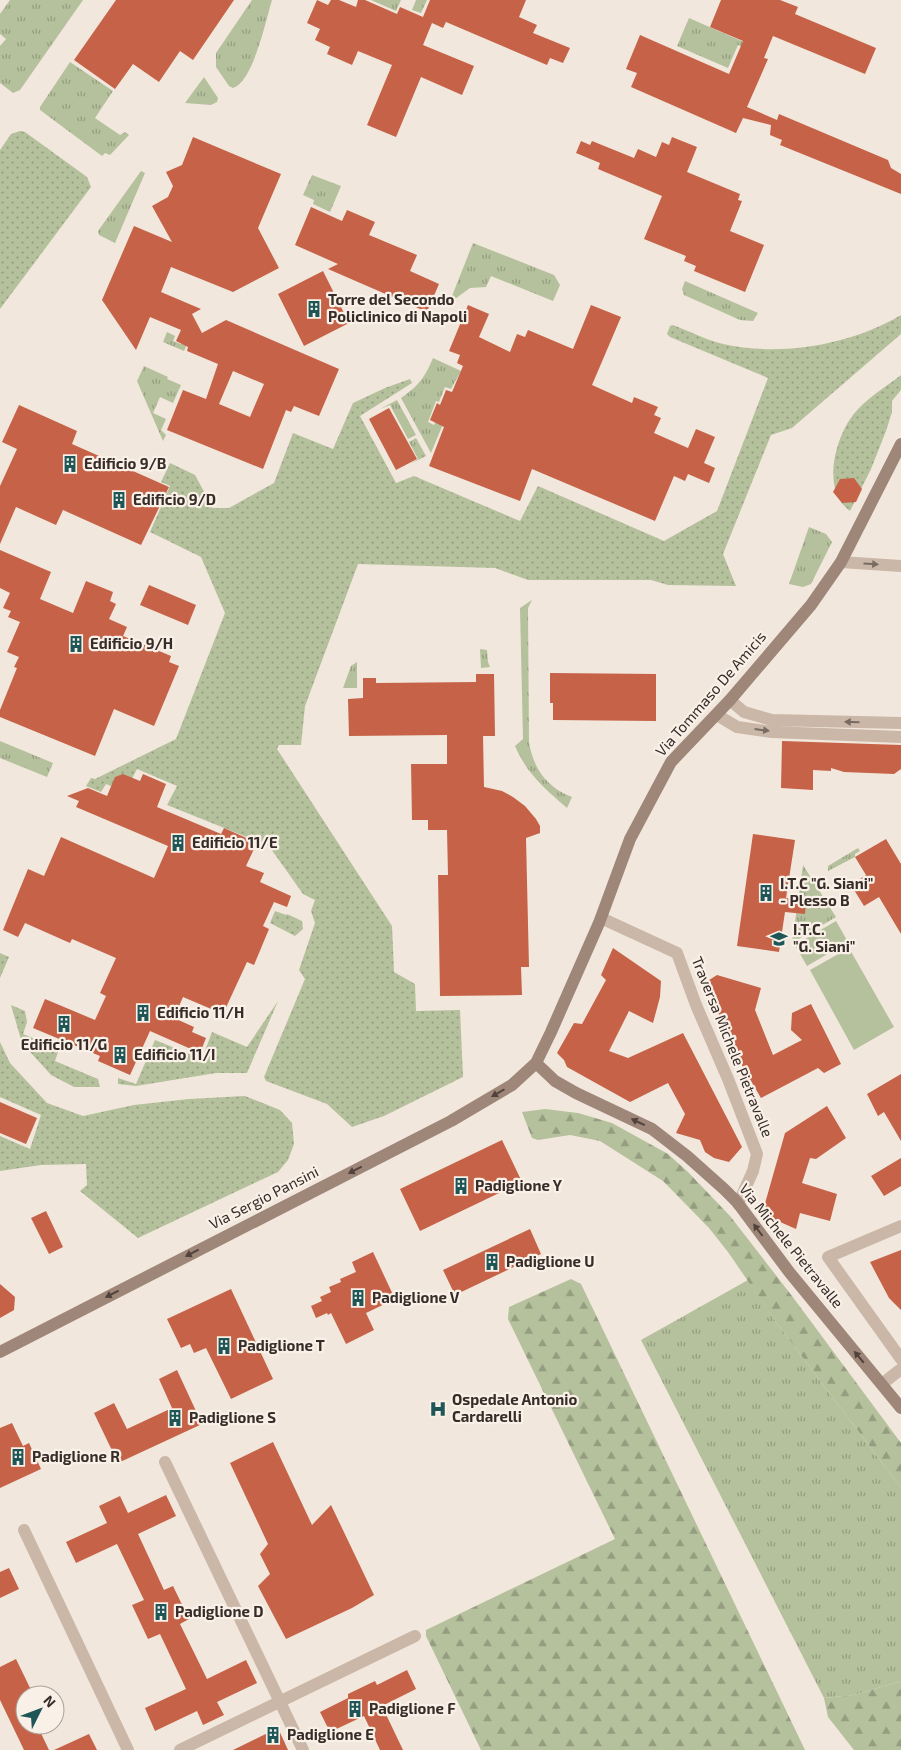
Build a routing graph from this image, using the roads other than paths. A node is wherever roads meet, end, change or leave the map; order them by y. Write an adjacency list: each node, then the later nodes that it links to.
1 (901, 444): 2 (main road, Via Tommaso De Amicis)
2 (842, 562): 3 (street, one-way to 3); 4 (main road, Via Tommaso De Amicis)
3 (901, 566)
4 (730, 700): 5 (main road, Via Tommaso De Amicis); 6 (street, one-way to 4)
5 (717, 714): 7 (street, one-way to 7); 8 (main road, Via Tommaso De Amicis)
6 (901, 723)
7 (901, 737)
8 (600, 920): 9 (main road, Via Tommaso De Amicis); 10 (street, Traversa Michele Pietravalle)
9 (536, 1063): 10 (main road, Via Michele Pietravalle, one-way to 9); 12 (main road, Via Sergio Pansini, one-way to 12)
10 (738, 1203): 15 (main road, Via Michele Pietravalle, one-way to 10)
11 (901, 1226): 13 (street)
12 (0, 1352)
13 (901, 1359)
14 (901, 1369): 15 (street)
15 (882, 1384): 16 (main road, Via Michele Pietravalle)
16 (901, 1408)
17 (165, 1462): 20 (street)
18 (24, 1530): 21 (street)
19 (415, 1636): 20 (street)
20 (280, 1702): 22 (street); 23 (street)
21 (128, 1750)
22 (180, 1750)
23 (304, 1750)

